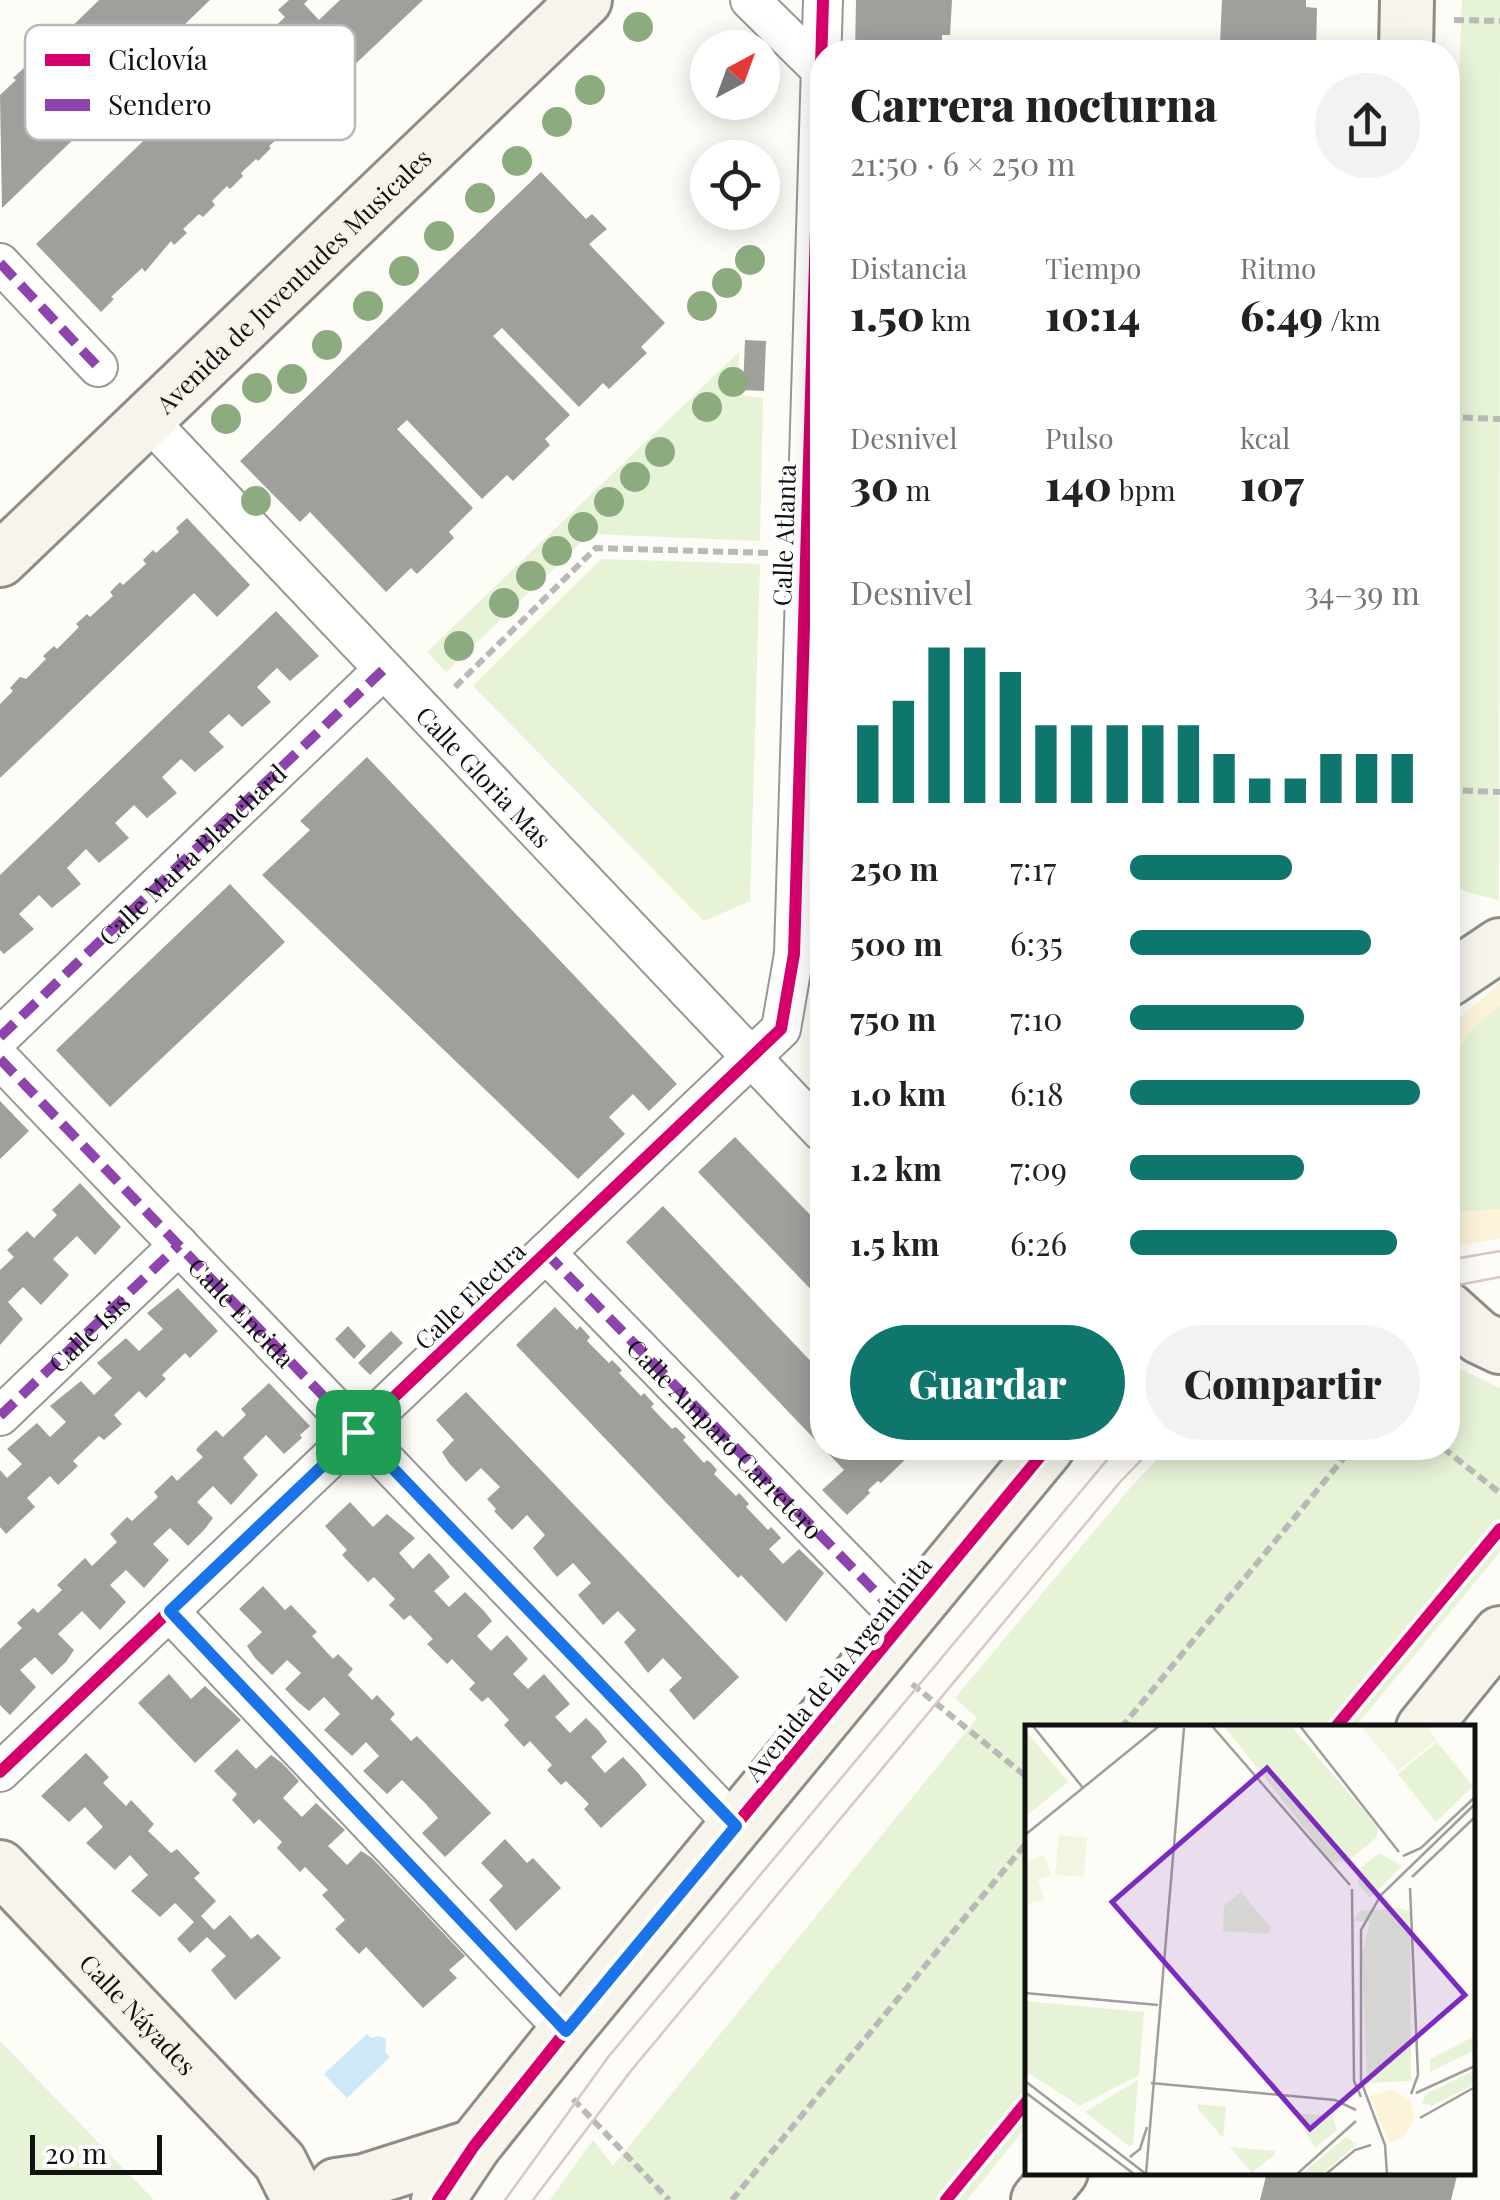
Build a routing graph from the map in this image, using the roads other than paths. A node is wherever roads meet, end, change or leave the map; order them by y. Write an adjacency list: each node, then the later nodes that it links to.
1 (585, 0): 11 (main road, Avenida de Juventudes Musicales)
2 (750, 0): 7 (street)
3 (823, 0): 5 (street, Calle Atlanta)
4 (1407, 0): 6 (main road)
5 (821, 40)
6 (1406, 40)
7 (810, 59)
8 (0, 263): 9 (street)
9 (98, 367)
10 (810, 409): 17 (street, Calle Atlanta)
11 (148, 420): 12 (main road, Avenida de Juventudes Musicales); 13 (street, Calle Gloria Mas)
12 (0, 560)
13 (383, 670): 16 (street, Calle María Blanchard); 17 (street, Calle Gloria Mas)
14 (1500, 945): 15 (main road)
15 (1460, 972)
16 (0, 1036)
17 (752, 1057): 19 (street, Calle Gloria Mas); 21 (street, Calle Electra)
18 (0, 1059): 20 (street, Calle Eneida)
19 (810, 1119)
20 (179, 1245): 24 (street, Calle Isis); 25 (street, Calle Eneida)
21 (546, 1253): 25 (street, Calle Electra); 28 (street, Calle Amparo Carretero)
22 (1460, 1321): 23 (main road)
23 (1500, 1347)
24 (0, 1416)
25 (358, 1432): 27 (street, Calle Electra); 32 (street, Calle Eneida)
26 (1037, 1460): 28 (main road, Avenida de la Argentinita)
27 (170, 1611): 31 (street, Calle Electra); 34 (street)
28 (904, 1621): 32 (main road, Avenida de la Argentinita)
29 (1500, 1634): 30 (main road)
30 (1425, 1725)
31 (0, 1772)
32 (736, 1826): 34 (main road, Avenida de la Argentinita)
33 (0, 1867): 37 (main road, Calle Náyades)
34 (566, 2031): 35 (main road, Avenida de la Argentinita)
35 (474, 2146): 37 (main road); 38 (main road, Avenida de la Argentinita)
36 (1059, 2175): 39 (main road)
37 (316, 2187)
38 (438, 2200)
39 (1038, 2200)

